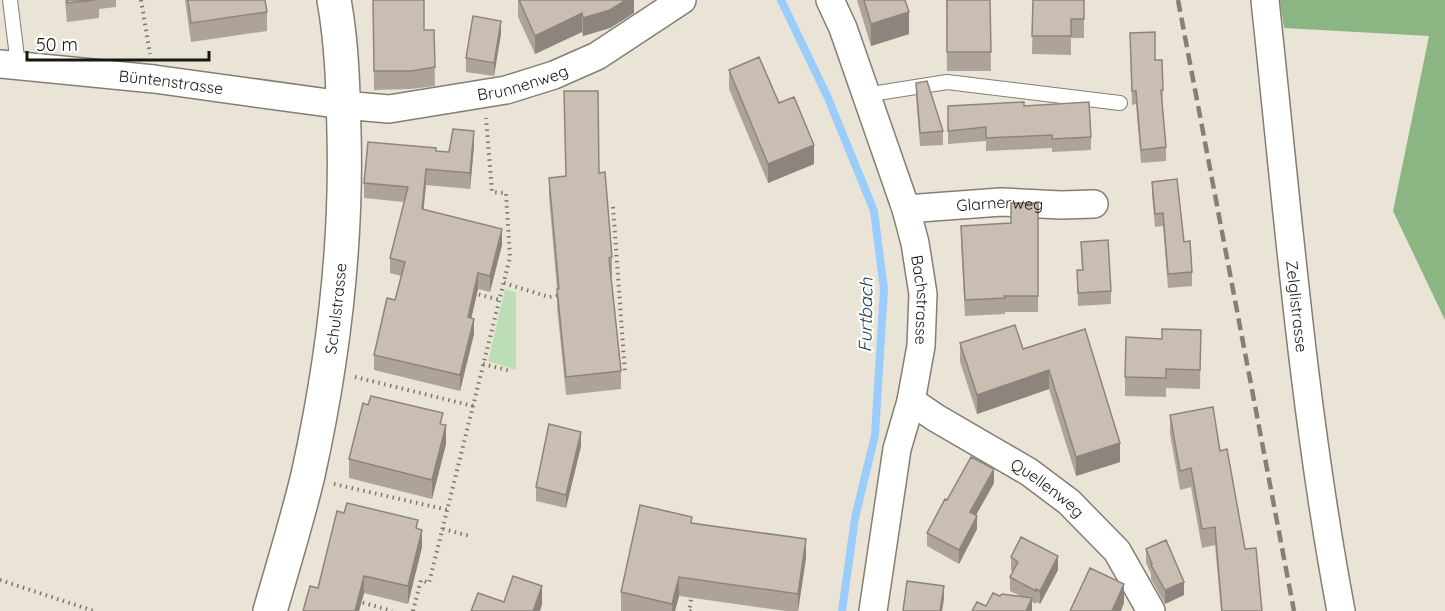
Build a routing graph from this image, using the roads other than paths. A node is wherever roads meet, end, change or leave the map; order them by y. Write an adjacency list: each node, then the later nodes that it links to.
1 (10, 0): 6 (lane)
2 (334, 0): 9 (street, Schulstrasse)
3 (682, 0): 9 (street, Brunnenweg)
4 (830, 0): 7 (street, Bachstrasse)
5 (1265, 0): 16 (street, Zelglistrasse)
6 (9, 64): 9 (street, Büntenstrasse)
7 (865, 95): 8 (lane); 11 (street, Bachstrasse)
8 (1120, 103)
9 (343, 105): 13 (street, Schulstrasse)
10 (1094, 204): 11 (street, Glarnerweg)
11 (906, 209): 12 (street, Bachstrasse)
12 (911, 401): 14 (street, Bachstrasse); 15 (street, Quellenweg)
13 (270, 611)
14 (873, 611)
15 (1151, 611)
16 (1341, 611)

